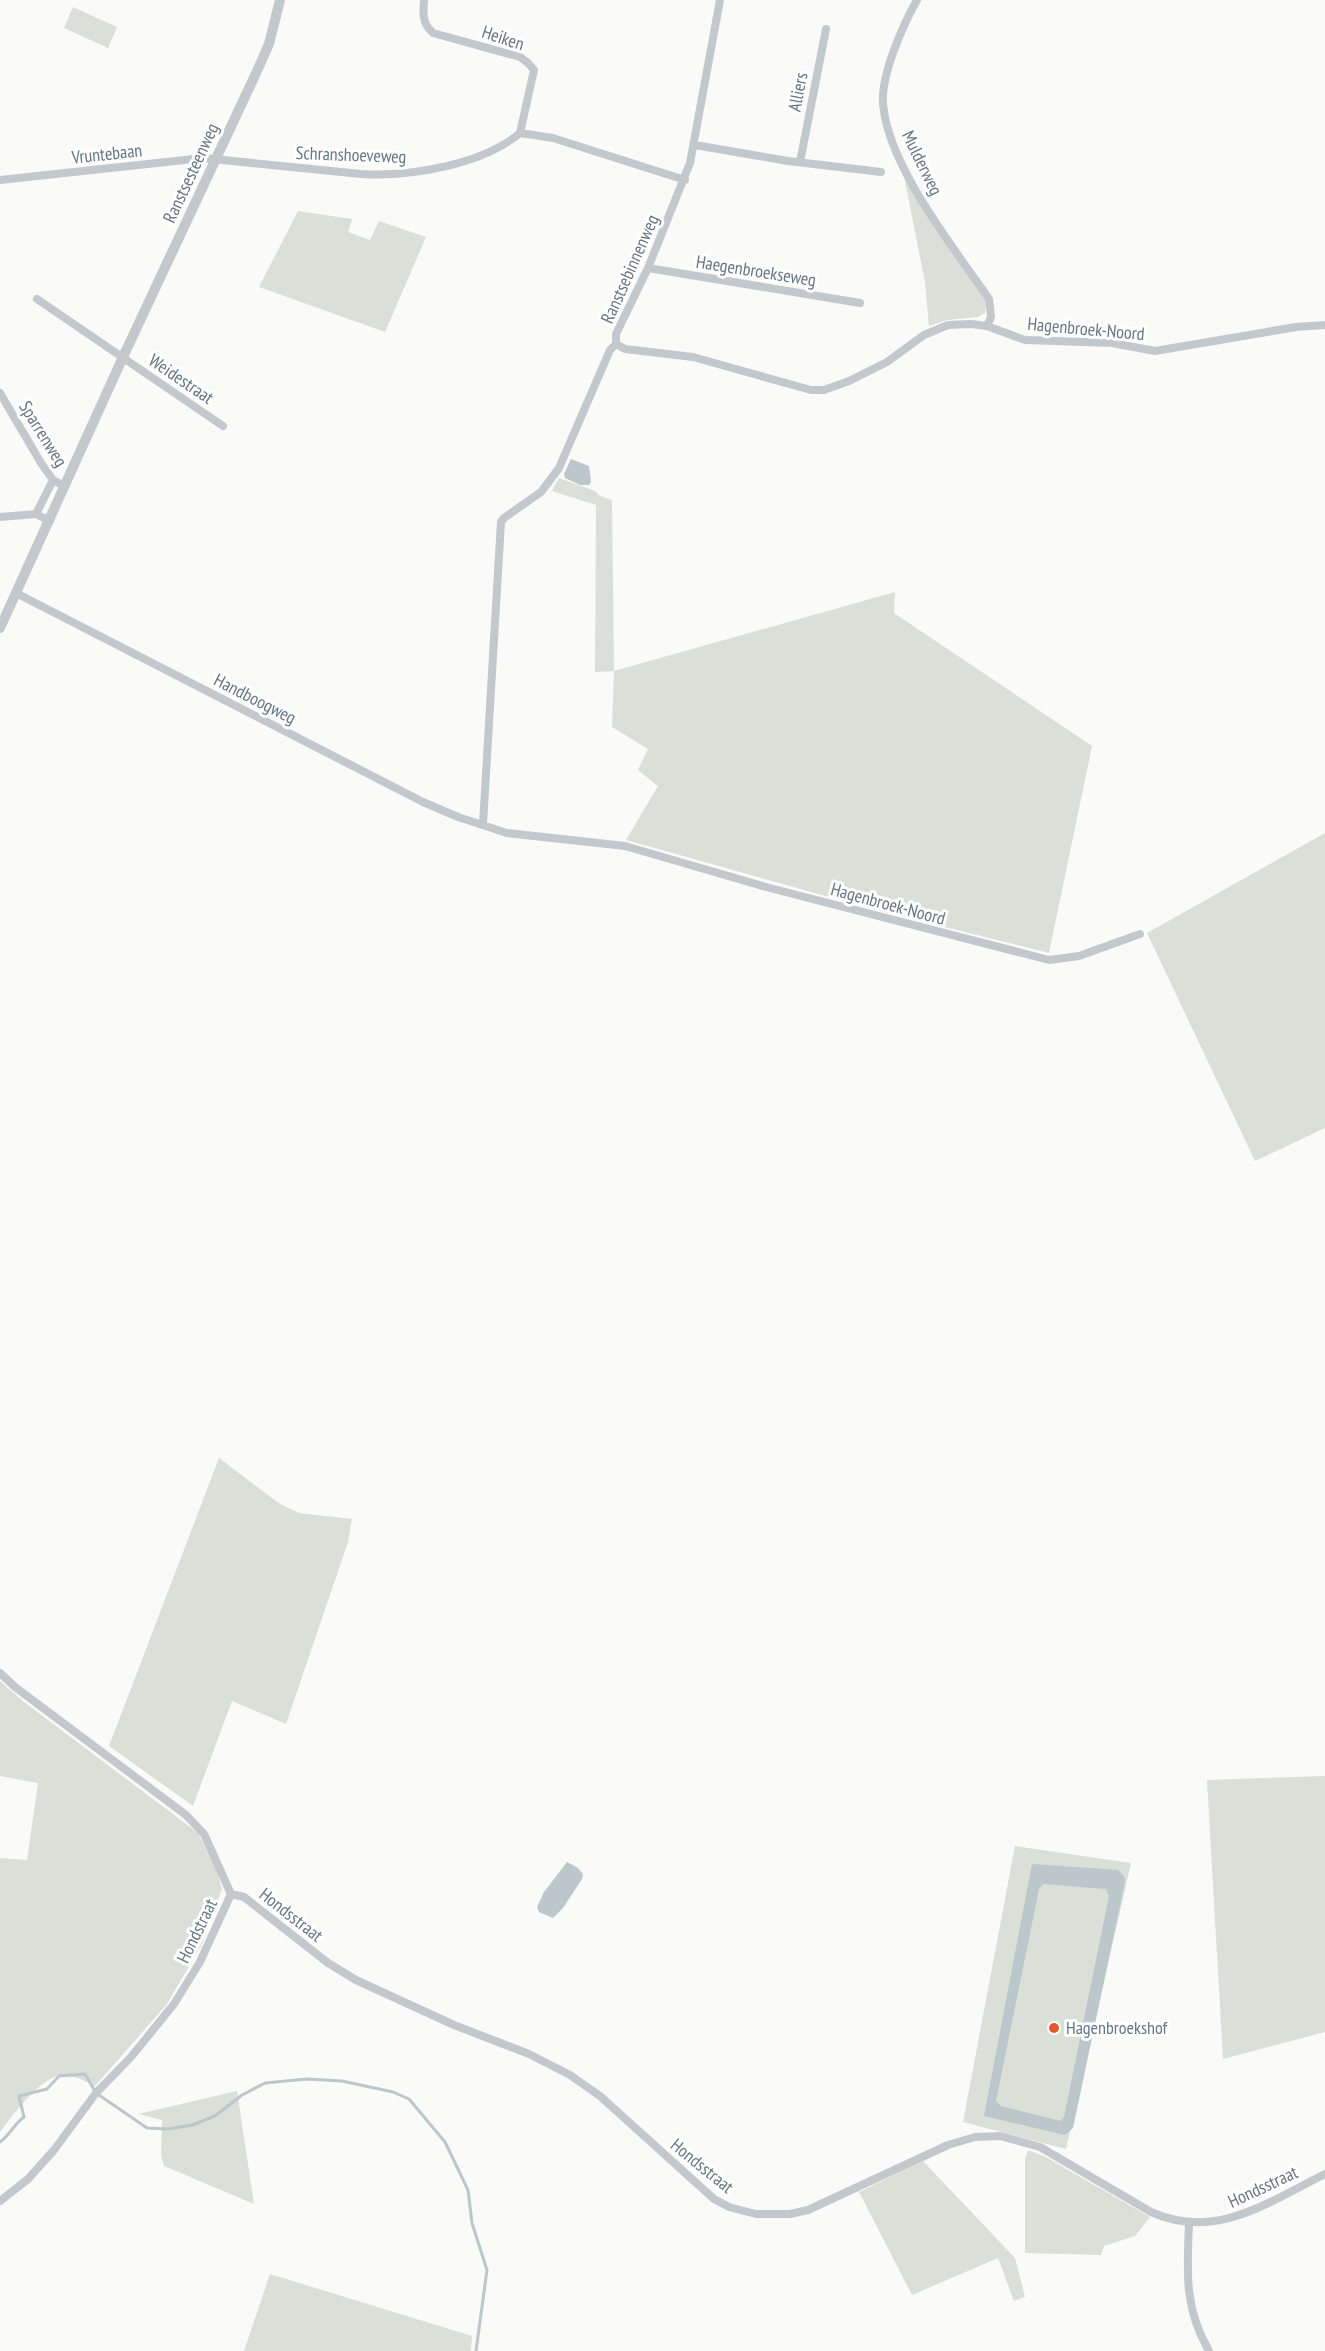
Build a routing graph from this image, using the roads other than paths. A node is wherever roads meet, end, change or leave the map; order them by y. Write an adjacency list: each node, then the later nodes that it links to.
1 (280, 0): 8 (street, Ranstsesteenweg)
2 (424, 0): 6 (street, Heiken)
3 (720, 0): 7 (street, Ranstsebinnenweg)
4 (917, 0): 17 (street, Mulderweg)
5 (826, 29): 9 (street, Alliers)
6 (519, 133): 8 (street, Schranshoeveweg); 12 (street)
7 (695, 145): 9 (street); 12 (street, Ranstsebinnenweg)
8 (216, 160): 11 (street, Vruntebaan); 19 (street, Ranstsesteenweg)
9 (800, 162): 10 (street)
10 (881, 172)
11 (0, 180)
12 (685, 180): 13 (street, Ranstsebinnenweg)
13 (648, 268): 15 (street, Haegenbroekseweg); 18 (street, Ranstsebinnenweg)
14 (37, 299): 19 (street)
15 (860, 303)
16 (1325, 325): 17 (street, Hagenbroek-Noord)
17 (987, 326): 18 (street, Hagenbroek-Noord)
18 (616, 344): 29 (street, Ranstsebinnenweg)
19 (123, 357): 21 (street, Weidestraat); 23 (street, Ranstsesteenweg)
20 (0, 393): 22 (street, Sparrenweg)
21 (223, 426)
22 (53, 480): 23 (street, Sparrenweg); 24 (street)
23 (64, 486): 26 (street, Ranstsesteenweg)
24 (36, 514): 25 (street); 26 (street)
25 (0, 517)
26 (50, 521): 27 (street, Ranstsesteenweg)
27 (16, 593): 28 (street, Ranstsesteenweg); 29 (street, Handboogweg)
28 (0, 628)
29 (483, 824): 30 (street, Handboogweg)
30 (628, 847): 31 (street, Hagenbroek-Noord)
31 (1140, 934)
32 (0, 1673): 33 (street, Hondstraat)
33 (231, 1894): 35 (street, Hondstraat); 36 (street, Hondsstraat)
34 (1325, 2174): 36 (street, Hondsstraat)
35 (0, 2201)
36 (1189, 2224): 37 (street)
37 (1209, 2351)

